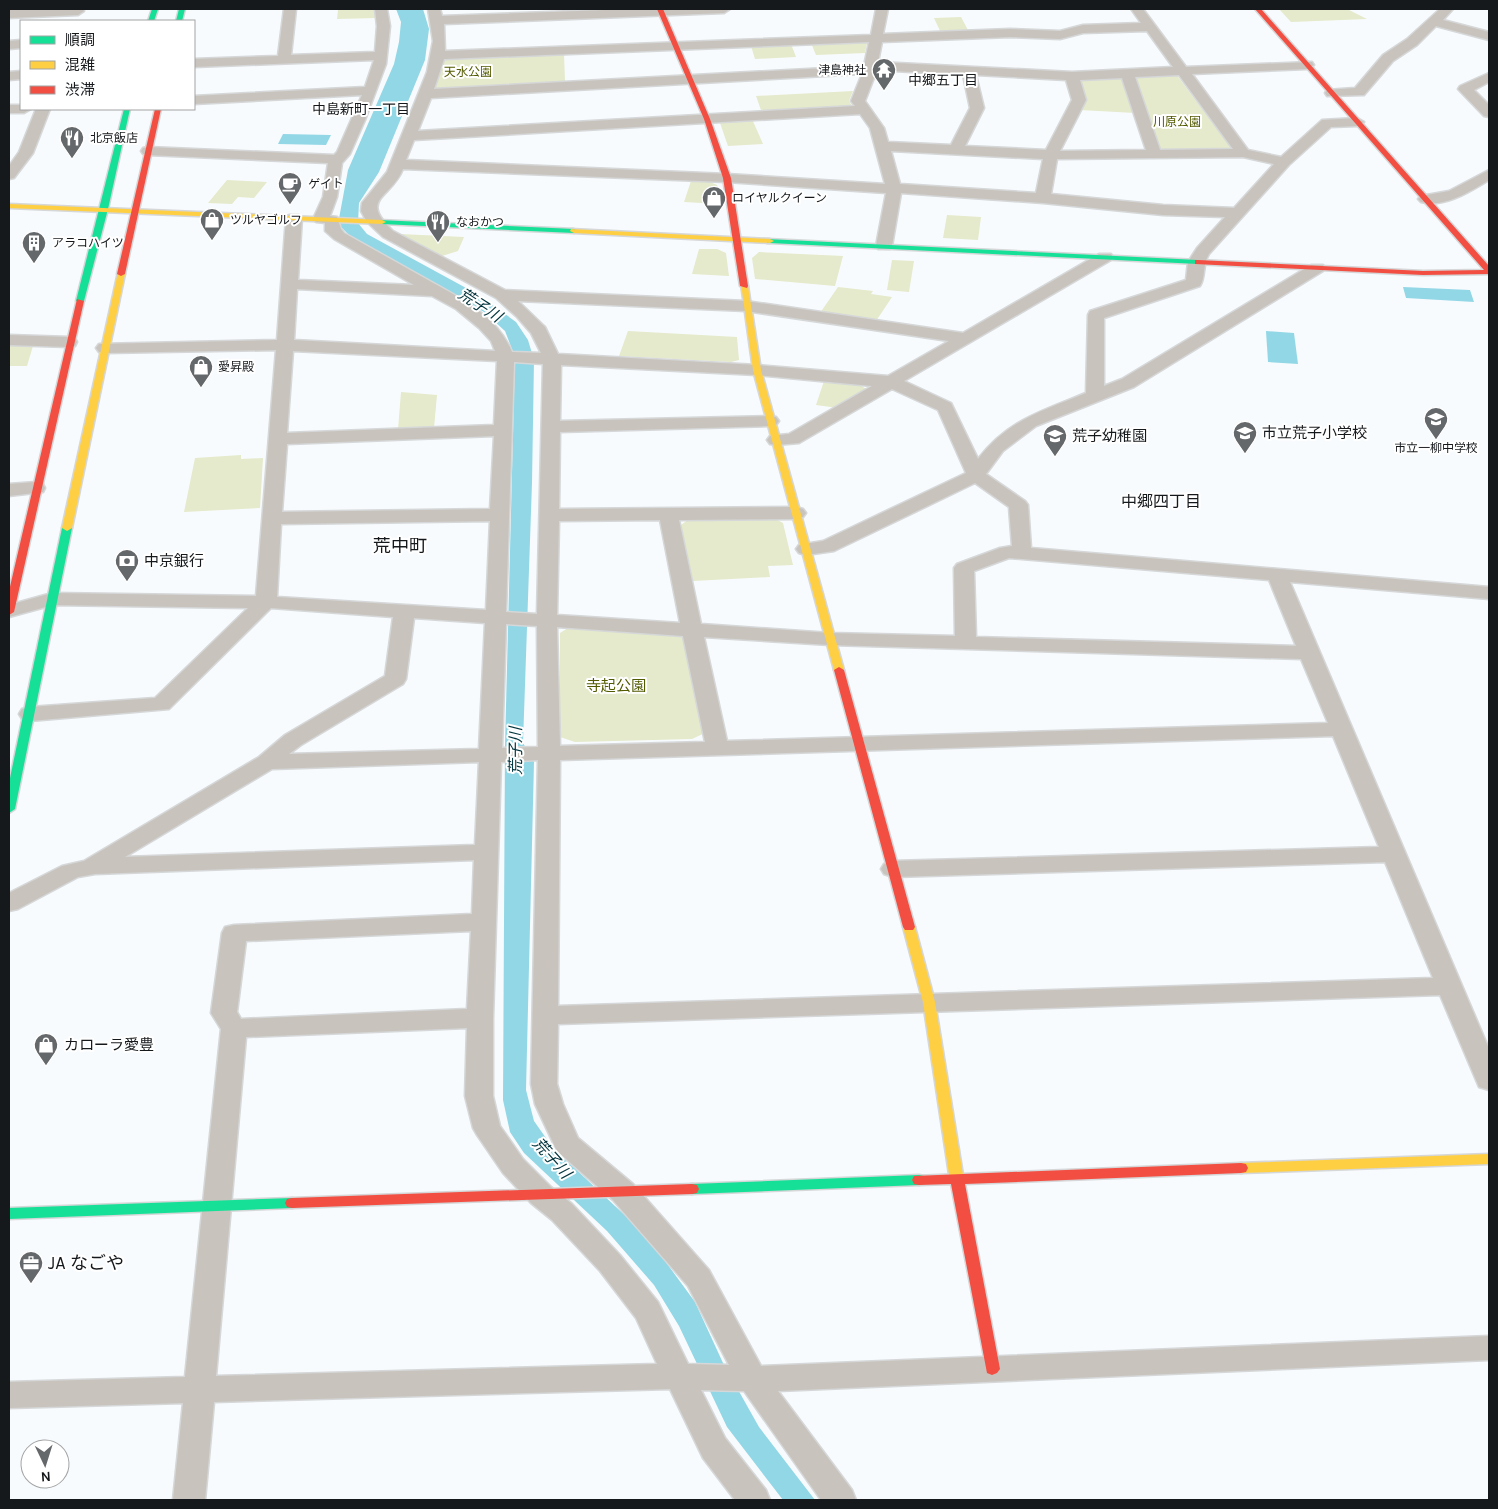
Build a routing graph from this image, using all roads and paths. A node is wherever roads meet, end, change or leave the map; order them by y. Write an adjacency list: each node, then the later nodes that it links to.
1 (290, 9): 20 (street)
2 (381, 9): 19 (street)
3 (724, 9): 8 (street)
4 (882, 9): 16 (street)
5 (1138, 9): 13 (street)
6 (1258, 9): 22 (street)
7 (1447, 9): 12 (street)
8 (661, 10): 11 (street); 17 (street)
9 (9, 14): 10 (street)
10 (77, 14)
11 (436, 14): 18 (street)
12 (1433, 21): 15 (street); 31 (street)
13 (1151, 27): 14 (street); 24 (street)
14 (939, 36): 16 (street); 25 (street)
15 (1489, 36)
16 (876, 38): 17 (street); 23 (street)
17 (677, 46): 18 (street); 29 (street)
18 (439, 55): 32 (street)
19 (381, 56): 20 (street); 30 (street)
20 (284, 60): 21 (street)
21 (195, 63)
22 (1307, 65): 24 (street); 31 (street)
23 (870, 68): 25 (street); 29 (street); 37 (street)
24 (1182, 70): 26 (street); 48 (street)
25 (965, 72): 27 (street); 43 (street)
26 (1127, 73): 27 (street); 47 (street)
27 (1072, 76): 49 (street)
28 (1489, 77): 38 (street)
29 (690, 79): 32 (street); 39 (street)
30 (370, 91): 33 (street); 50 (street)
31 (1332, 93): 40 (street)
32 (426, 94): 41 (street)
33 (195, 100)
34 (42, 110): 46 (street)
35 (127, 110): 60 (street)
36 (158, 110): 44 (street)
37 (865, 110): 39 (street); 42 (street)
38 (1489, 113)
39 (707, 119): 41 (street); 55 (street)
40 (1357, 122): 51 (street); 58 (street)
41 (408, 136): 52 (street)
42 (882, 146): 43 (street); 56 (street)
43 (956, 150): 49 (street)
44 (148, 151): 50 (street); 61 (street)
45 (9, 153): 46 (street)
46 (26, 153): 54 (street)
47 (1154, 153): 48 (street); 49 (street)
48 (1243, 153): 51 (street)
49 (1051, 155): 57 (street)
50 (336, 159): 64 (street)
51 (1284, 162): 62 (street)
52 (397, 164): 55 (street); 65 (street)
53 (1489, 174): 58 (street)
54 (9, 175)
55 (727, 178): 56 (street); 66 (street)
56 (894, 189): 57 (street); 67 (street)
57 (1043, 198): 62 (street)
58 (1426, 199): 71 (street)
59 (9, 206): 60 (street)
60 (104, 209): 61 (street); 78 (street)
61 (134, 210): 63 (street); 80 (street)
62 (1237, 213): 69 (street)
63 (294, 218): 64 (street); 72 (street)
64 (326, 220): 65 (street); 73 (street)
65 (370, 222): 66 (street); 74 (street)
66 (736, 239): 67 (street); 75 (street)
67 (884, 246): 68 (street)
68 (1105, 257): 69 (street); 76 (street)
69 (1196, 262): 70 (street); 85 (street)
70 (1317, 268): 71 (street); 85 (street)
71 (1489, 272)
72 (289, 284): 73 (street); 79 (street)
73 (438, 292): 81 (street)
74 (502, 295): 75 (street); 82 (street)
75 (746, 306): 76 (street); 83 (street)
76 (965, 338): 84 (street)
77 (9, 340): 78 (street)
78 (68, 342): 92 (street)
79 (285, 345): 80 (street); 81 (street); 89 (street)
80 (105, 348): 103 (street)
81 (509, 357): 82 (street); 88 (street)
82 (546, 359): 83 (street); 87 (street)
83 (757, 370): 84 (street); 86 (street)
84 (891, 382): 90 (street); 91 (street)
85 (1094, 396): 91 (street)
86 (770, 421): 87 (street); 90 (street)
87 (551, 427): 96 (street)
88 (503, 430): 89 (street); 97 (street)
89 (278, 440): 98 (street)
90 (776, 440): 94 (street)
91 (976, 475): 99 (street); 100 (street)
92 (36, 488): 93 (street); 105 (street)
93 (9, 490)
94 (796, 513): 95 (street); 99 (street)
95 (668, 514): 96 (street); 109 (street)
96 (549, 515): 108 (street)
97 (500, 516): 98 (street); 107 (street)
98 (272, 518): 104 (street)
99 (806, 549): 110 (street)
100 (1022, 553): 101 (street); 111 (street)
101 (1277, 576): 102 (street); 112 (street)
102 (1489, 593)
103 (52, 599): 104 (street); 105 (street); 113 (street)
104 (266, 602): 106 (street); 113 (street)
105 (9, 611)
106 (404, 612): 107 (street); 119 (street)
107 (500, 619): 108 (street); 118 (street)
108 (541, 622): 109 (street); 117 (street)
109 (694, 631): 110 (street); 116 (street)
110 (830, 639): 111 (street); 115 (street)
111 (966, 644): 112 (street)
112 (1309, 653): 114 (street)
113 (30, 714): 120 (street)
114 (1341, 729): 115 (street); 122 (street)
115 (858, 743): 116 (street); 124 (street)
116 (717, 748): 117 (street)
117 (542, 753): 118 (street); 129 (street)
118 (495, 755): 119 (street); 121 (street)
119 (267, 762): 123 (street)
120 (9, 809)
121 (487, 852): 123 (street); 126 (street)
122 (1394, 854): 124 (street); 127 (street)
123 (91, 866): 125 (street)
124 (892, 869): 128 (street)
125 (9, 903)
126 (484, 922): 130 (street); 131 (street)
127 (1450, 986): 128 (street); 132 (street)
128 (929, 1002): 129 (street); 134 (street)
129 (544, 1015): 135 (street)
130 (480, 1018): 131 (street); 136 (street)
131 (234, 1028): 137 (street)
132 (1489, 1080)
133 (1489, 1159): 134 (street)
134 (957, 1179): 135 (street); 140 (street)
135 (615, 1192): 136 (street); 142 (street)
136 (546, 1195): 137 (street); 141 (street)
137 (216, 1207): 138 (street); 143 (street)
138 (9, 1214)
139 (1489, 1348): 140 (street)
140 (992, 1369): 142 (street)
141 (684, 1376): 142 (street); 143 (street); 146 (street)
142 (746, 1378): 147 (street)
143 (199, 1390): 144 (street); 145 (street)
144 (9, 1395)
145 (188, 1500)
146 (754, 1500)
147 (840, 1500)

